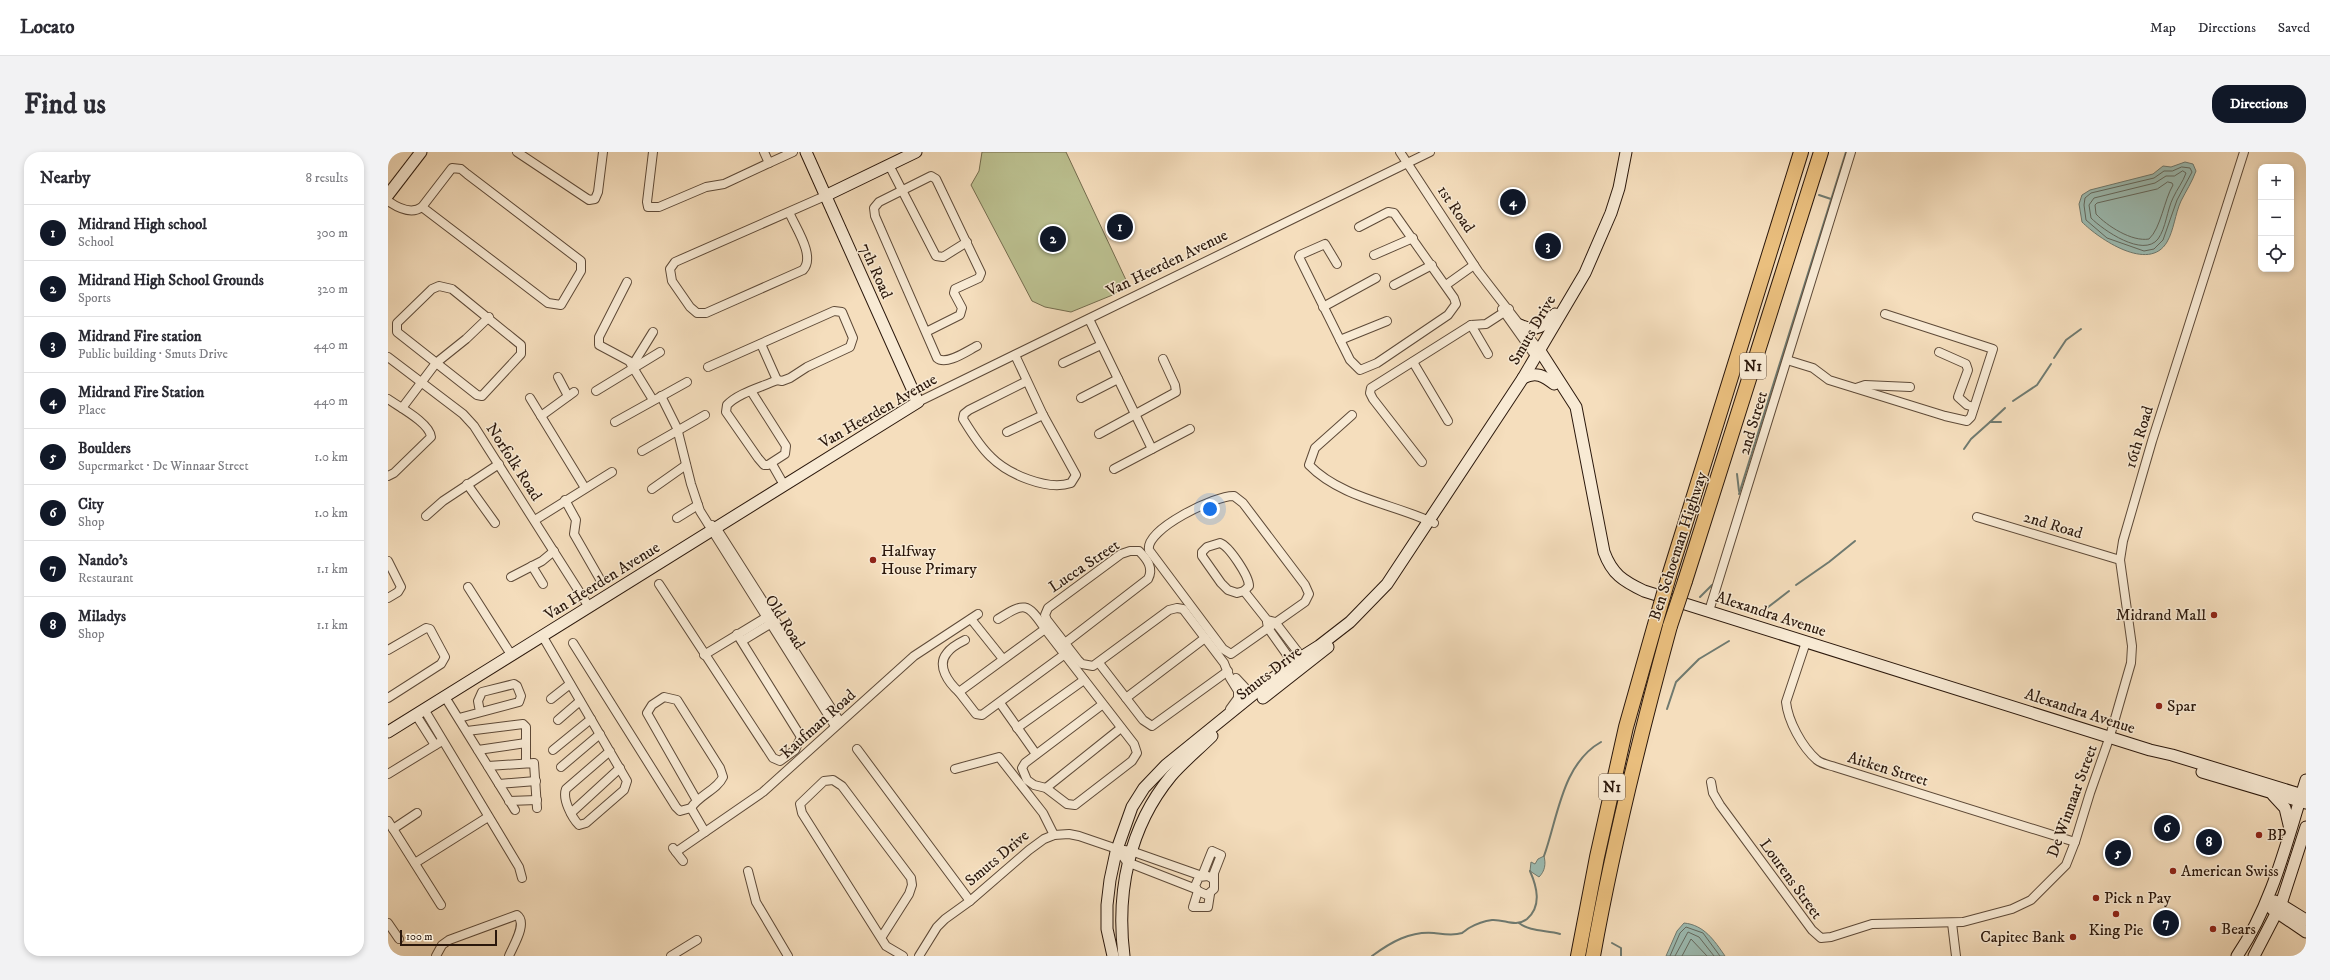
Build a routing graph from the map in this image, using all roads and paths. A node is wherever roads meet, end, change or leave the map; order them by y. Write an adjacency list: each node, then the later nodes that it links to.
1 (421, 152): 20 (main road)
2 (517, 152): 3 (street)
3 (603, 152)
4 (653, 152): 16 (street)
5 (764, 152): 16 (street)
6 (793, 152): 16 (street)
7 (806, 152): 21 (main road, 7th Road)
8 (916, 152): 18 (main road)
9 (1400, 152): 17 (street, 1st Road)
10 (1430, 152): 17 (street, Van Heerden Avenue)
11 (1626, 152): 36 (main road, Smuts Drive)
12 (1801, 152): 240 (highway, Ben Schoeman Highway / N1, bridge)
13 (1821, 152): 241 (highway, Ben Schoeman Highway / N1, bridge)
14 (1851, 152): 58 (street, 2nd Street)
15 (2244, 152): 120 (street, 16th Road)
16 (769, 163)
17 (1407, 164): 31 (street, 1st Road); 41 (street, Van Heerden Avenue)
18 (889, 165): 19 (street); 21 (main road)
19 (901, 191): 27 (street); 27 (street); 46 (street)
20 (388, 195)
21 (825, 196): 24 (street); 81 (main road, 7th Road)
22 (388, 201): 23 (street)
23 (422, 207): 23 (street)
24 (789, 212): 24 (street)
25 (1359, 227): 26 (street)
26 (1413, 238): 28 (street); 30 (street)
27 (967, 242): 46 (street)
28 (1374, 255)
29 (1337, 264): 37 (street)
30 (1432, 265): 34 (street); 35 (street)
31 (1474, 265): 35 (street); 38 (street, 1st Road)
32 (1376, 278): 37 (street)
33 (627, 282): 62 (street)
34 (1394, 285)
35 (1446, 285): 47 (street)
36 (1566, 304): 44 (main road); 54 (main road, Smuts Drive)
37 (1323, 307): 47 (street)
38 (1506, 311): 43 (street); 44 (street, 1st Road); 54 (street, 1st Road)
39 (1885, 314): 82 (street)
40 (488, 317): 60 (street); 60 (street); 60 (street)
41 (1089, 319): 49 (street); 55 (street, Van Heerden Avenue)
42 (1388, 321): 47 (street)
43 (1471, 325): 53 (street); 59 (street)
44 (1520, 325): 54 (street, 1st Road)
45 (653, 332): 62 (street)
46 (926, 332): 50 (street)
47 (1340, 340)
48 (761, 344): 63 (street); 67 (street); 67 (street)
49 (1101, 345): 61 (street); 66 (street)
50 (977, 346)
51 (660, 352): 62 (street)
52 (1939, 352): 82 (street)
53 (1488, 354)
54 (1538, 354): 65 (main road, Smuts Drive); 71 (main road); 108 (main road, Alexandra Avenue)
55 (1015, 355): 68 (street); 81 (street, Van Heerden Avenue)
56 (388, 357): 69 (street, Norfolk Road)
57 (1163, 359): 86 (street)
58 (1787, 360): 73 (street); 130 (street, 2nd Street)
59 (1412, 362): 90 (street); 97 (street)
60 (436, 363): 69 (street)
61 (1063, 363)
62 (633, 367): 74 (street); 80 (street)
63 (708, 367)
64 (558, 377): 88 (street)
65 (1523, 378): 71 (main road); 115 (main road, Smuts Drive)
66 (1118, 379): 78 (street); 86 (street)
67 (777, 380): 75 (street)
68 (1028, 381): 85 (street); 85 (street)
69 (421, 382): 83 (street); 98 (street, Norfolk Road)
70 (687, 382): 76 (street)
71 (1554, 384): 108 (main road)
72 (1910, 387): 73 (street)
73 (1856, 388): 82 (street)
74 (596, 391)
75 (751, 392): 99 (street); 99 (street)
76 (661, 396): 80 (street); 92 (street, Old Road)
77 (530, 398): 88 (street)
78 (1081, 398)
79 (388, 399): 83 (street)
80 (653, 400): 89 (street)
81 (918, 402): 105 (main road, Van Heerden Avenue)
82 (1974, 407)
83 (402, 408): 103 (street)
84 (705, 415): 92 (street)
85 (1043, 415): 93 (street)
86 (1135, 415): 94 (street); 95 (street)
87 (1352, 415): 115 (street)
88 (541, 416): 106 (street)
89 (616, 422)
90 (1448, 422)
91 (1190, 428): 95 (street)
92 (678, 431): 96 (street); 100 (street, Old Road)
93 (1007, 432)
94 (1099, 434)
95 (1152, 449): 101 (street)
96 (642, 451)
97 (1422, 462)
98 (499, 464): 104 (street); 114 (street, Norfolk Road)
99 (772, 464): 105 (street)
100 (686, 465): 107 (street); 110 (street, Old Road)
101 (1114, 469)
102 (612, 472): 106 (street)
103 (388, 476)
104 (467, 484): 111 (street); 116 (street)
105 (784, 485): 117 (main road, Van Heerden Avenue)
106 (585, 488): 109 (street)
107 (652, 489)
108 (1591, 491): 130 (main road, Alexandra Avenue)
109 (565, 500): 114 (street); 123 (street)
110 (698, 505): 113 (street); 117 (street, Old Road)
111 (426, 516)
112 (1978, 517): 120 (street, 2nd Road)
113 (677, 518)
114 (535, 520): 118 (street, Norfolk Road)
115 (1431, 522): 148 (main road, Smuts Drive)
116 (495, 523)
117 (713, 528): 129 (main road, Van Heerden Avenue); 131 (street, Old Road)
118 (554, 551): 121 (street); 129 (street, Norfolk Road)
119 (388, 560): 128 (street)
120 (2120, 560): 174 (street, 16th Road)
121 (532, 566): 122 (street); 124 (street)
122 (511, 577)
123 (601, 581)
124 (543, 584)
125 (659, 584): 144 (street)
126 (468, 587): 145 (street)
127 (1244, 591): 127 (street); 133 (street)
128 (388, 598)
129 (589, 607): 135 (main road, Van Heerden Avenue)
130 (1709, 611): 139 (main road, Alexandra Avenue)
131 (771, 619): 136 (street); 167 (street, Old Road)
132 (998, 619): 134 (street)
133 (1270, 623): 133 (street); 148 (street)
134 (1045, 629): 143 (street); 146 (street)
135 (542, 637): 145 (main road, Van Heerden Avenue); 151 (street)
136 (740, 638): 144 (street); 144 (street)
137 (1205, 638): 147 (street); 149 (street); 157 (street)
138 (965, 640): 154 (street)
139 (1806, 642): 174 (main road, Alexandra Avenue); 209 (street, Aitken Street)
140 (573, 643): 198 (street)
141 (1065, 643): 141 (street, Lucca Street); 147 (street)
142 (388, 650): 156 (street)
143 (1065, 654): 150 (street); 160 (street)
144 (704, 655)
145 (512, 656): 155 (main road, Van Heerden Avenue)
146 (1003, 659): 154 (street); 167 (street, Kaufman Road)
147 (1099, 663): 157 (street)
148 (1300, 663): 152 (main road, Smuts Drive); 210 (main road, Smuts Drive)
149 (1229, 672): 153 (street); 157 (street)
150 (1084, 680): 161 (street); 168 (street)
151 (570, 684): 158 (street); 159 (street)
152 (1268, 684): 153 (street); 170 (main road, Smuts Drive)
153 (1242, 691): 170 (street)
154 (959, 692): 160 (street)
155 (445, 697): 162 (main road, Van Heerden Avenue); 164 (street)
156 (388, 698)
157 (1126, 698)
158 (551, 699)
159 (580, 701): 165 (street); 166 (street)
160 (1000, 703): 168 (street)
161 (1103, 704): 169 (street); 182 (street)
162 (420, 712): 172 (main road, Van Heerden Avenue); 175 (street)
163 (480, 712): 163 (street); 164 (street)
164 (459, 718): 171 (street)
165 (591, 719): 173 (street); 179 (street)
166 (558, 720)
167 (837, 724): 206 (street, Kaufman Road)
168 (1017, 728): 182 (street)
169 (1121, 728): 193 (street); 193 (street)
170 (1213, 728): 211 (main road, Smuts Drive)
171 (467, 731): 176 (street); 178 (street)
172 (388, 732)
173 (600, 734): 181 (street); 185 (street)
174 (2110, 736): 180 (main road, Alexandra Avenue); 209 (street, De Winnaar Street)
175 (438, 743): 188 (street); 202 (street)
176 (526, 743): 178 (street); 183 (street)
177 (857, 749): 221 (street)
178 (478, 750): 184 (street)
179 (553, 750)
180 (2150, 750): 194 (main road, Alexandra Avenue); 196 (main road, Alexandra Avenue)
181 (610, 751): 186 (street); 201 (street)
182 (1036, 754): 193 (street)
183 (526, 763): 184 (street); 190 (street)
184 (488, 766): 192 (street)
185 (561, 767)
186 (620, 768): 201 (street); 201 (street)
187 (955, 769): 208 (street)
188 (388, 774)
189 (2306, 780): 196 (main road)
190 (536, 781): 192 (street); 197 (street)
191 (1711, 782): 227 (street, Lourens Street)
192 (499, 784): 197 (street)
193 (1046, 788)
194 (2273, 795): 196 (main road, Alexandra Avenue); 207 (main road)
195 (696, 799): 195 (street); 198 (street)
196 (2303, 799): 207 (main road)
197 (509, 801): 199 (street)
198 (691, 808): 206 (street)
199 (515, 810)
200 (417, 813): 205 (street)
201 (571, 813)
202 (488, 817): 214 (street); 217 (street)
203 (388, 821): 205 (street)
204 (2306, 826): 224 (main road)
205 (393, 829): 214 (street)
206 (705, 832): 212 (street, Kaufman Road)
207 (2290, 832): 222 (main road)
208 (1054, 835): 211 (street, Smuts Drive); 221 (street, Smuts Drive)
209 (2076, 842): 227 (street, De Winnaar Street)
210 (1131, 851): 211 (street); 213 (main road, Smuts Drive); 216 (street)
211 (1116, 853): 213 (street); 238 (main road)
212 (682, 861)
213 (1127, 862): 219 (street); 239 (main road, Smuts Drive)
214 (415, 863): 223 (street)
215 (748, 871): 235 (street)
216 (1202, 876): 218 (street); 218 (street); 219 (street)
217 (522, 878)
218 (1213, 879): 220 (street)
219 (1197, 890): 220 (street); 220 (street)
220 (1210, 894)
221 (970, 901): 237 (street, Smuts Drive)
222 (2267, 902): 224 (main road); 243 (main road)
223 (441, 905)
224 (2279, 908): 225 (main road); 228 (main road); 244 (main road)
225 (2306, 920)
226 (388, 923): 230 (street)
227 (1952, 923): 242 (street)
228 (2306, 932)
229 (881, 938): 229 (street); 236 (street)
230 (399, 939)
231 (697, 940): 234 (street)
232 (436, 956): 233 (street)
233 (509, 956)
234 (671, 956)
235 (788, 956)
236 (903, 956)
237 (919, 956)
238 (1113, 956)
239 (1124, 956)
240 (1578, 956)
241 (1593, 956)
242 (1956, 956)
243 (2237, 956)
244 (2254, 956)

